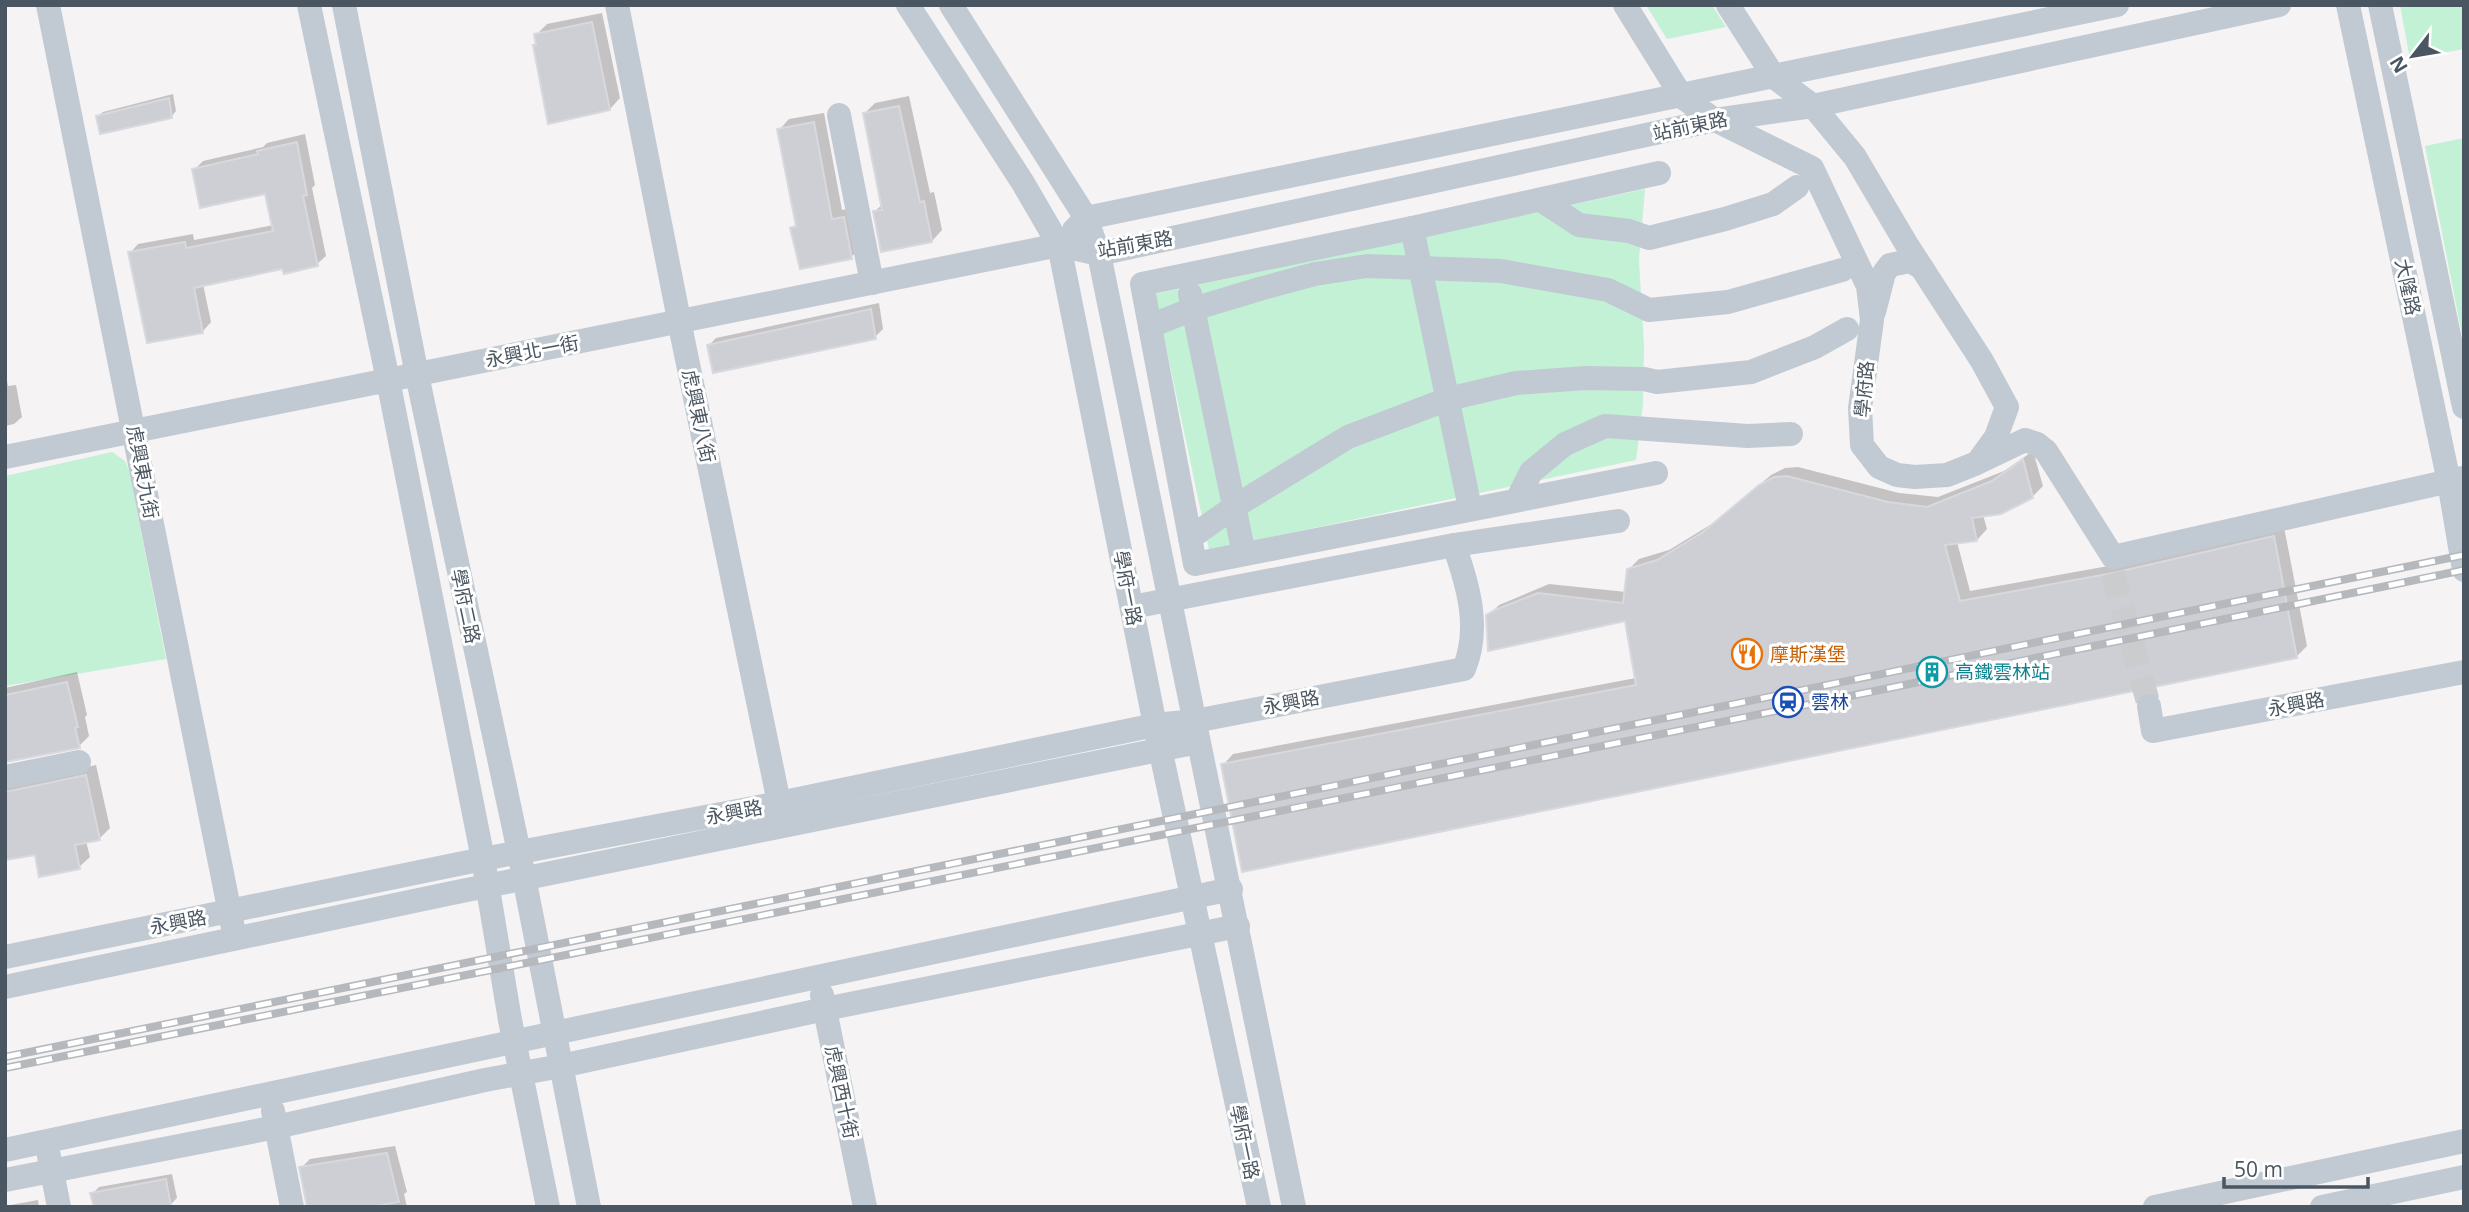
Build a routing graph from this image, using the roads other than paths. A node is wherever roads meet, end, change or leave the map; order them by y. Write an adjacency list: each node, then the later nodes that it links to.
1 (48, 5): 40 (street, 虎興東九街)
2 (309, 5): 37 (street, 學府二路)
3 (344, 5): 36 (street, 學府二路)
4 (617, 5): 33 (street, 虎興東八街)
5 (908, 5): 13 (street, 學府一路)
6 (1625, 5): 15 (street, 學府路)
7 (1728, 5): 14 (street)
8 (2117, 5): 14 (street, 站前東路)
9 (2279, 5): 16 (street, 站前東路)
10 (2348, 5): 44 (street, 大隆路)
11 (2380, 5): 39 (street, 大隆路)
12 (956, 7): 13 (street); 22 (street, 學府一路)
13 (924, 30): 24 (street, 學府一路)
14 (1774, 77): 15 (street, 站前東路); 16 (street)
15 (1682, 97): 18 (street, 學府路); 22 (street, 站前東路)
16 (1813, 106): 18 (street, 站前東路); 27 (street)
17 (839, 115): 30 (street)
18 (1715, 120): 25 (street, 站前東路); 32 (street, 學府路)
19 (1658, 173): 21 (street)
20 (1797, 187): 21 (street)
21 (1541, 200): 23 (street)
22 (1086, 219): 24 (street, 站前東路); 25 (street, 學府一路)
23 (1412, 228): 26 (street); 29 (street)
24 (1059, 245): 25 (street, 站前東路); 30 (street, 永興北一街); 55 (street, 學府一路)
25 (1099, 254): 54 (street, 學府一路)
26 (1420, 267): 28 (street); 31 (street); 38 (street)
27 (1922, 268): 32 (street); 43 (street)
28 (1842, 270)
29 (1186, 275): 31 (street); 34 (street)
30 (872, 283): 33 (street, 永興北一街)
31 (1193, 309): 34 (street); 47 (street)
32 (1872, 320): 43 (street, 學府路)
33 (679, 322): 36 (street, 永興北一街); 63 (street, 虎興東八街)
34 (1150, 326): 50 (street)
35 (1847, 329): 38 (street)
36 (417, 374): 37 (street, 永興北一街); 64 (street, 學府二路)
37 (388, 380): 40 (street, 永興北一街); 65 (street, 學府二路)
38 (1448, 399): 47 (street); 48 (street)
39 (2464, 407)
40 (135, 431): 42 (street, 永興北一街); 70 (street, 虎興東九街)
41 (1791, 434): 46 (street)
42 (5, 457)
43 (1977, 463): 44 (street, 學府路)
44 (2455, 468): 53 (street, 大隆路)
45 (1656, 472): 46 (street)
46 (1517, 500): 48 (street)
47 (1234, 507): 50 (street); 52 (street)
48 (1470, 508): 52 (street)
49 (1618, 521): 51 (street)
50 (1190, 538): 52 (street)
51 (1454, 545): 54 (street); 59 (street, 永興路)
52 (1244, 554)
53 (2464, 570)
54 (1169, 601): 55 (street); 59 (street, 學府一路)
55 (1132, 607): 58 (street, 學府一路)
56 (2464, 672): 57 (street, 永興路)
57 (2149, 706)
58 (1155, 725): 59 (street, 永興路); 60 (street, 學府一路); 63 (street, 永興路)
59 (1196, 731): 60 (street, 永興路); 68 (street, 學府一路)
60 (1161, 750): 63 (street, 永興路); 69 (street, 學府一路)
61 (79, 762): 62 (street)
62 (5, 777)
63 (782, 815): 64 (street, 永興路); 66 (street, 永興路)
64 (519, 852): 65 (street, 永興路); 66 (street, 學府二路)
65 (483, 859): 67 (street, 學府二路); 70 (street, 永興路)
66 (523, 880): 67 (street, 永興路); 78 (street, 學府二路)
67 (486, 887): 73 (street, 永興路); 79 (street, 學府二路)
68 (1231, 889): 69 (street); 71 (street, 學府一路)
69 (1194, 897): 72 (street, 學府一路); 75 (street)
70 (230, 912): 73 (street, 虎興東九街); 74 (street, 永興路)
71 (1238, 926): 72 (street); 96 (street, 學府一路)
72 (1201, 934): 77 (street); 95 (street, 學府一路)
73 (236, 939): 76 (street, 永興路)
74 (6, 951): 76 (street)
75 (818, 977): 77 (street, 虎興西十街); 78 (street)
76 (10, 986)
77 (825, 1009): 80 (street); 94 (street, 虎興西十街)
78 (555, 1032): 79 (street); 80 (street, 學府二路)
79 (513, 1040): 81 (street, 學府二路); 82 (street)
80 (561, 1066): 81 (street); 93 (street, 學府二路)
81 (520, 1072): 83 (street); 92 (street, 學府二路)
82 (269, 1093): 83 (street); 84 (street)
83 (276, 1127): 87 (street); 91 (street)
84 (46, 1141): 86 (street); 87 (street)
85 (2464, 1142): 97 (street)
86 (5, 1150)
87 (51, 1171): 89 (street); 90 (street)
88 (2464, 1177): 98 (street)
89 (5, 1180)
90 (59, 1207)
91 (292, 1207)
92 (548, 1207)
93 (589, 1207)
94 (865, 1207)
95 (1259, 1207)
96 (1294, 1207)
97 (2155, 1207)
98 (2322, 1207)

